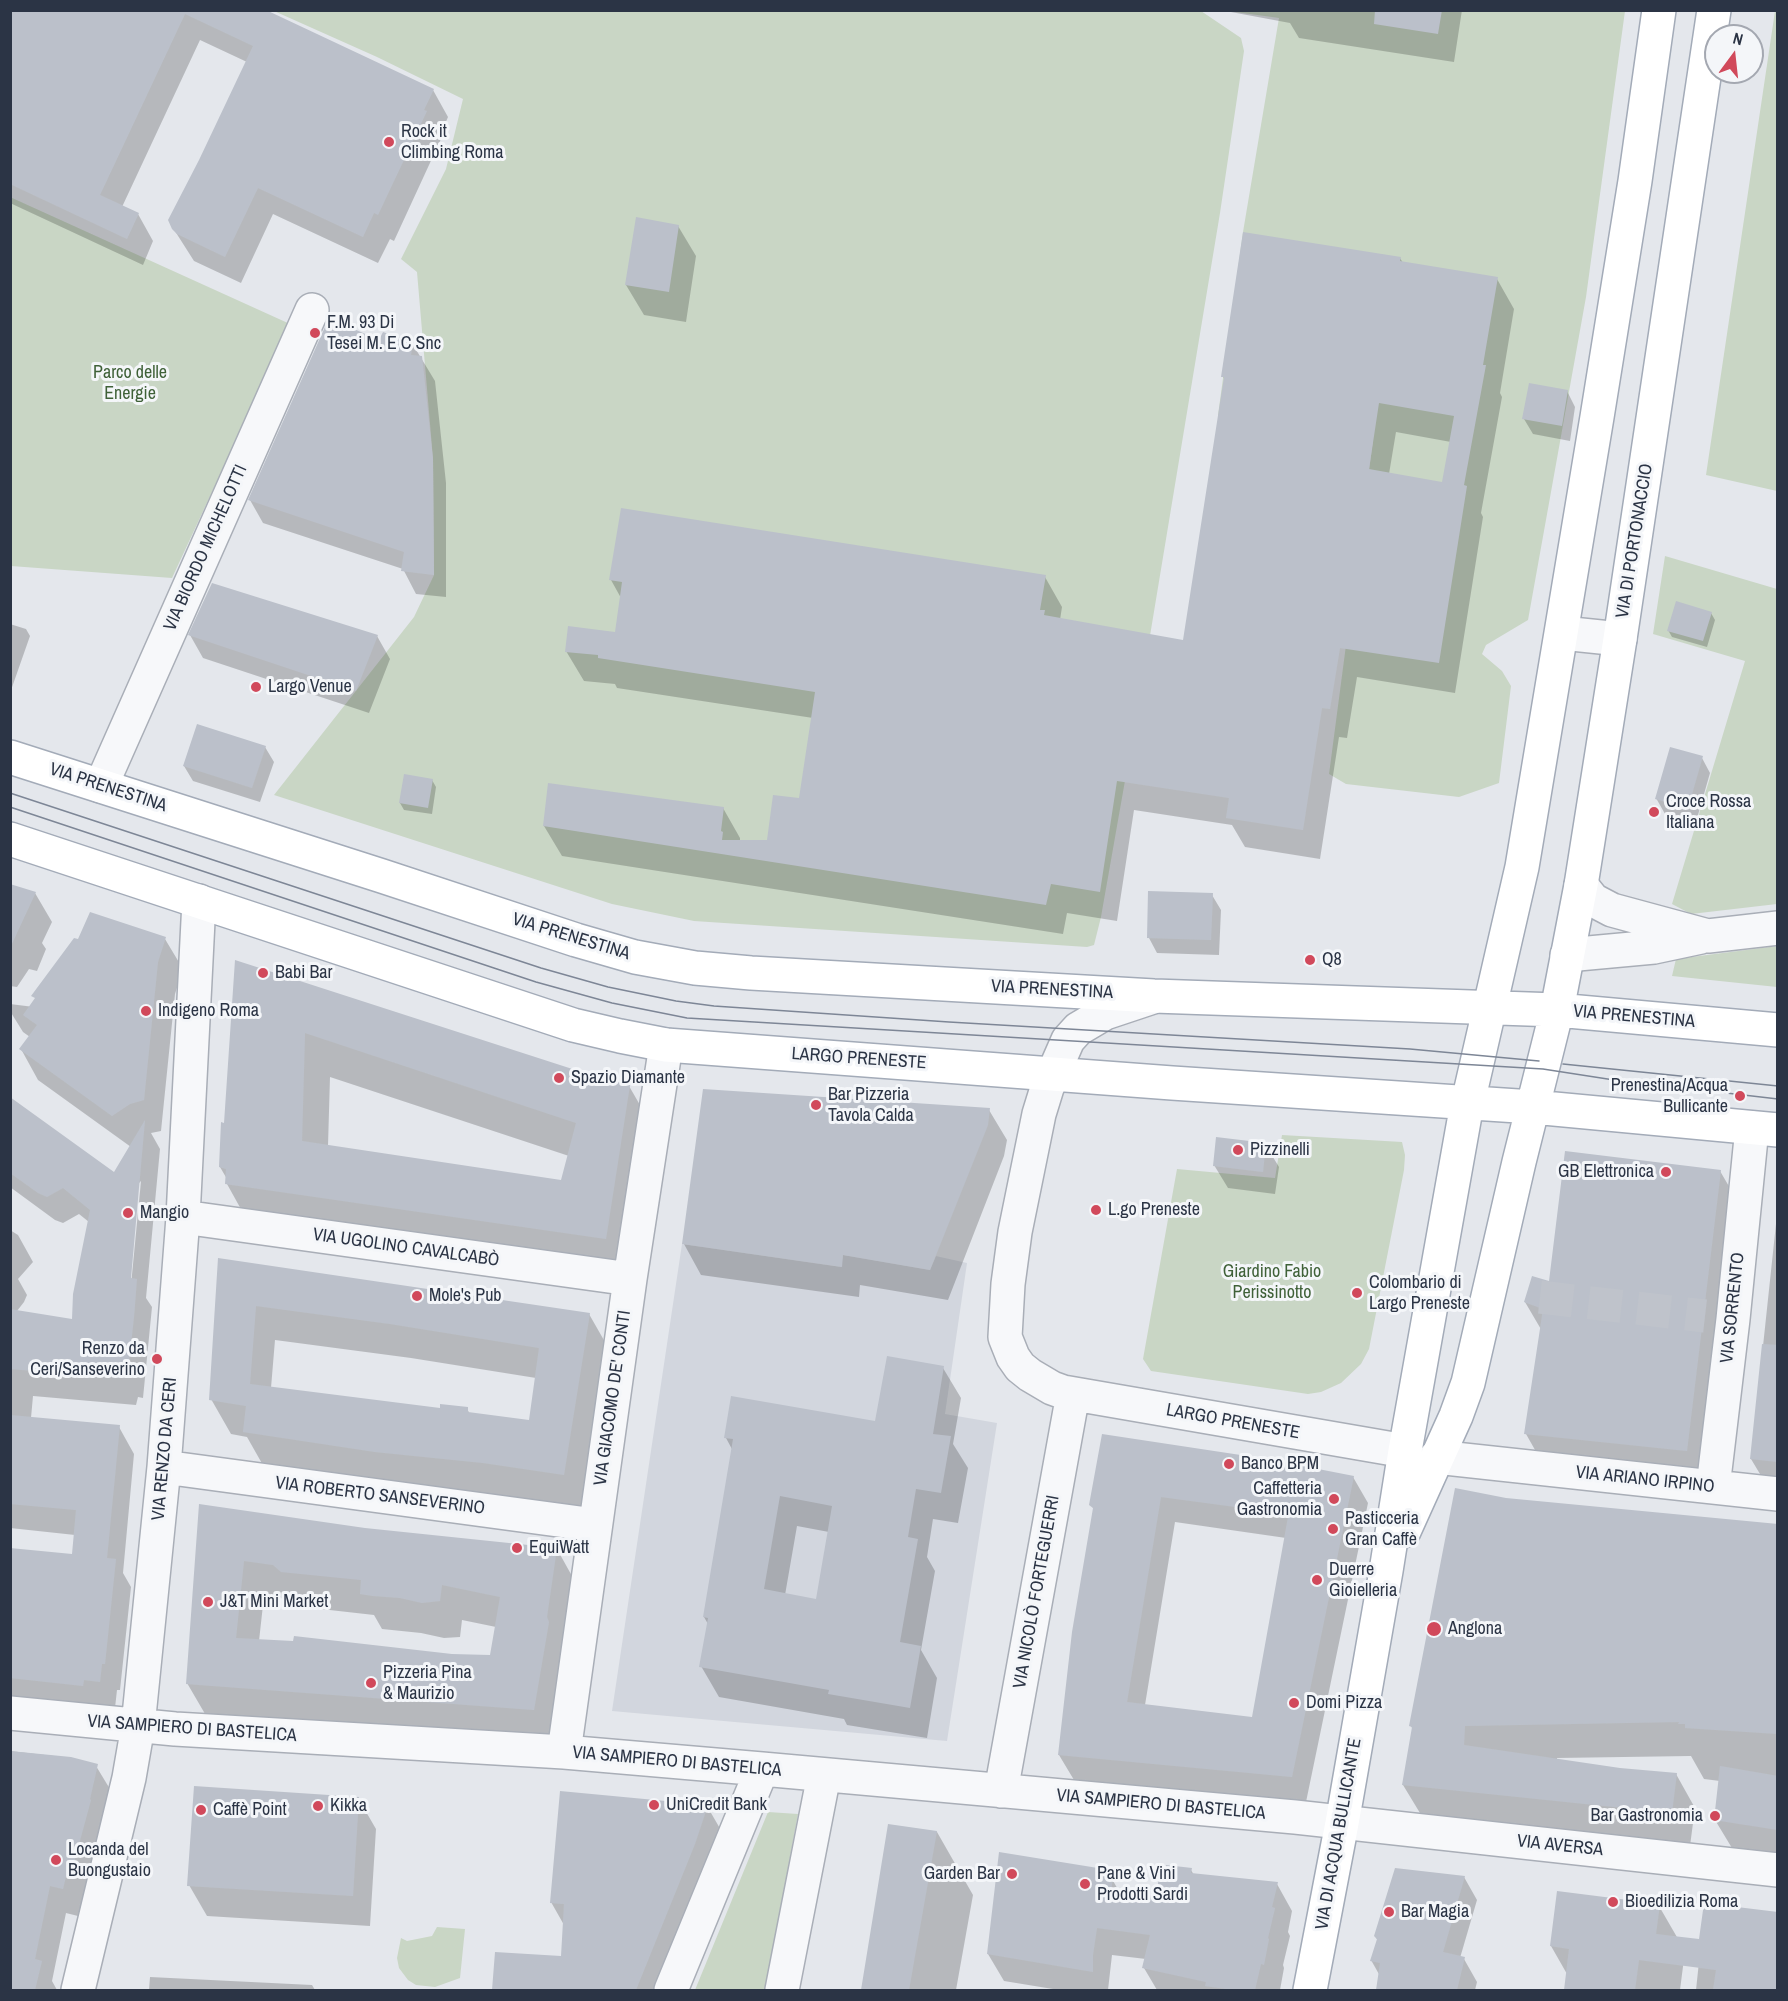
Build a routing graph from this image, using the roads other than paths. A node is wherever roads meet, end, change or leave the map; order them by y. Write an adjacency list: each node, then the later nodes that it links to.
1 (1659, 10): 4 (main road)
2 (1714, 10): 5 (main road, VIA DI PORTONACCIO)
3 (312, 310): 7 (street, VIA BIORDO MICHELOTTI)
4 (1562, 633): 5 (street); 15 (main road)
5 (1620, 639): 9 (main road, VIA DI PORTONACCIO)
6 (10, 757): 7 (main road, VIA PRENESTINA)
7 (101, 786): 14 (main road, VIA PRENESTINA)
8 (10, 839): 10 (main road)
9 (1581, 885): 12 (street); 13 (main road, VIA DI PORTONACCIO)
10 (199, 901): 18 (main road); 23 (street, VIA RENZO DA CERI)
11 (1778, 928): 12 (street)
12 (1708, 936): 13 (street)
13 (1567, 955): 16 (main road, VIA DI PORTONACCIO)
14 (1154, 996): 15 (main road, LARGO PRENESTE); 19 (street, LARGO PRENESTE)
15 (1490, 1006): 16 (main road, VIA PRENESTINA); 20 (main road)
16 (1557, 1010): 17 (main road, VIA PRENESTINA); 21 (main road, VIA DI PORTONACCIO)
17 (1778, 1030)
18 (666, 1045): 19 (main road, LARGO PRENESTE); 24 (street, VIA GIACOMO DE' CONTI)
19 (1053, 1073): 20 (main road, LARGO PRENESTE); 25 (street, LARGO PRENESTE)
20 (1468, 1104): 21 (main road, LARGO PRENESTE); 26 (main road)
21 (1533, 1107): 22 (main road); 27 (main road)
22 (1765, 1129): 29 (street, VIA SORRENTO)
23 (183, 1217): 24 (street, VIA UGOLINO CAVALCABÒ); 28 (street, VIA RENZO DA CERI)
24 (630, 1279): 31 (street, VIA GIACOMO DE' CONTI)
25 (1074, 1394): 26 (street, LARGO PRENESTE); 38 (street, VIA NICOLÒ FORTEGUERRI)
26 (1405, 1451): 32 (main road, VIA DI ACQUA BULLICANTE)
27 (1436, 1457): 29 (street, VIA ARIANO IRPINO); 32 (main road, VIA DI ACQUA BULLICANTE)
28 (164, 1467): 31 (street, VIA ROBERTO SANSEVERINO); 34 (street, VIA RENZO DA CERI)
29 (1713, 1487): 30 (street, VIA ARIANO IRPINO)
30 (1778, 1494)
31 (595, 1525): 35 (street, VIA GIACOMO DE' CONTI)
32 (1386, 1571): 39 (main road, VIA DI ACQUA BULLICANTE)
33 (10, 1713): 34 (street, VIA SAMPIERO DI BASTELICA)
34 (138, 1726): 35 (street, VIA SAMPIERO DI BASTELICA); 41 (street, VIA RENZO DA CERI)
35 (564, 1752): 36 (street, VIA SAMPIERO DI BASTELICA)
36 (762, 1769): 37 (street, VIA SAMPIERO DI BASTELICA); 42 (street)
37 (824, 1775): 38 (street, VIA SAMPIERO DI BASTELICA); 43 (street)
38 (1001, 1791): 39 (street, VIA SAMPIERO DI BASTELICA)
39 (1342, 1823): 40 (street, VIA AVERSA); 44 (main road, VIA DI ACQUA BULLICANTE)
40 (1778, 1870)
41 (78, 1990)
42 (670, 1990)
43 (782, 1990)
44 (1310, 1990)

